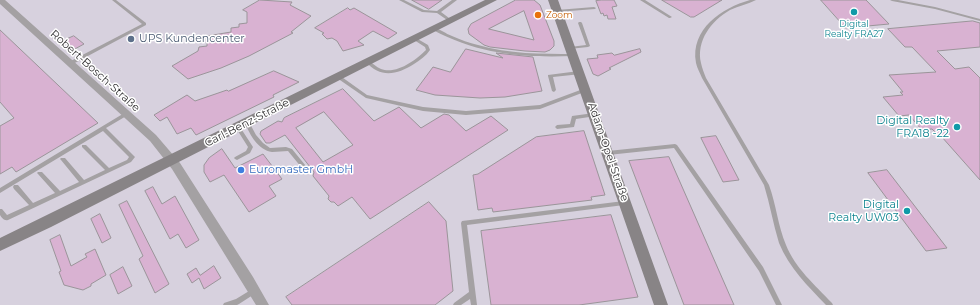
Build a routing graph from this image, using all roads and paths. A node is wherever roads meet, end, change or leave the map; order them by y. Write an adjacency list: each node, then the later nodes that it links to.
1 (0, 0): 21 (street, Robert-Bosch-Straße)
2 (114, 0): 21 (lane)
3 (401, 0): 12 (lane)
4 (455, 0): 12 (lane)
5 (492, 0): 14 (main road, Carl-Benz-Straße)
6 (553, 0): 11 (main road, Adam-Opel-Straße)
7 (642, 0): 13 (lane)
8 (754, 0): 55 (lane)
9 (892, 0): 15 (lane)
10 (594, 8): 11 (lane)
11 (557, 11): 19 (main road, Adam-Opel-Straße)
12 (438, 12): 14 (lane)
13 (670, 17)
14 (451, 20): 17 (main road, Carl-Benz-Straße)
15 (980, 20)
16 (580, 23): 19 (lane)
17 (434, 30): 18 (main road, Carl-Benz-Straße); 19 (lane)
18 (415, 39): 20 (main road, Carl-Benz-Straße); 20 (lane)
19 (572, 51): 22 (main road, Adam-Opel-Straße)
20 (368, 62): 23 (main road, Carl-Benz-Straße)
21 (69, 64): 26 (street, Robert-Bosch-Straße)
22 (580, 73): 24 (lane); 25 (main road, Adam-Opel-Straße)
23 (339, 77): 25 (lane); 28 (main road, Carl-Benz-Straße)
24 (554, 90)
25 (586, 90): 27 (main road, Adam-Opel-Straße)
26 (126, 114): 30 (lane); 35 (street, Robert-Bosch-Straße)
27 (594, 115): 29 (lane); 32 (main road, Adam-Opel-Straße)
28 (242, 125): 33 (lane); 35 (main road, Carl-Benz-Straße); 37 (lane)
29 (557, 127)
30 (103, 128): 36 (lane); 41 (lane)
31 (84, 146): 36 (lane)
32 (608, 153): 43 (main road, Adam-Opel-Straße); 54 (lane)
33 (237, 158)
34 (63, 159): 39 (lane)
35 (172, 160): 46 (main road, Carl-Benz-Straße); 47 (street, Robert-Bosch-Straße)
36 (108, 170): 39 (lane)
37 (308, 172)
38 (40, 173): 42 (lane)
39 (83, 182): 42 (lane)
40 (16, 187): 44 (lane)
41 (0, 191)
42 (59, 193): 44 (lane)
43 (625, 203): 48 (lane); 53 (main road, Adam-Opel-Straße)
44 (33, 206): 45 (lane)
45 (0, 210)
46 (1, 242)
47 (254, 291): 49 (lane); 50 (street, Robert-Bosch-Straße)
48 (473, 293): 51 (lane); 52 (lane)
49 (226, 305)
50 (263, 305)
51 (456, 305)
52 (474, 305)
53 (661, 305)
54 (779, 305)
55 (830, 305)

